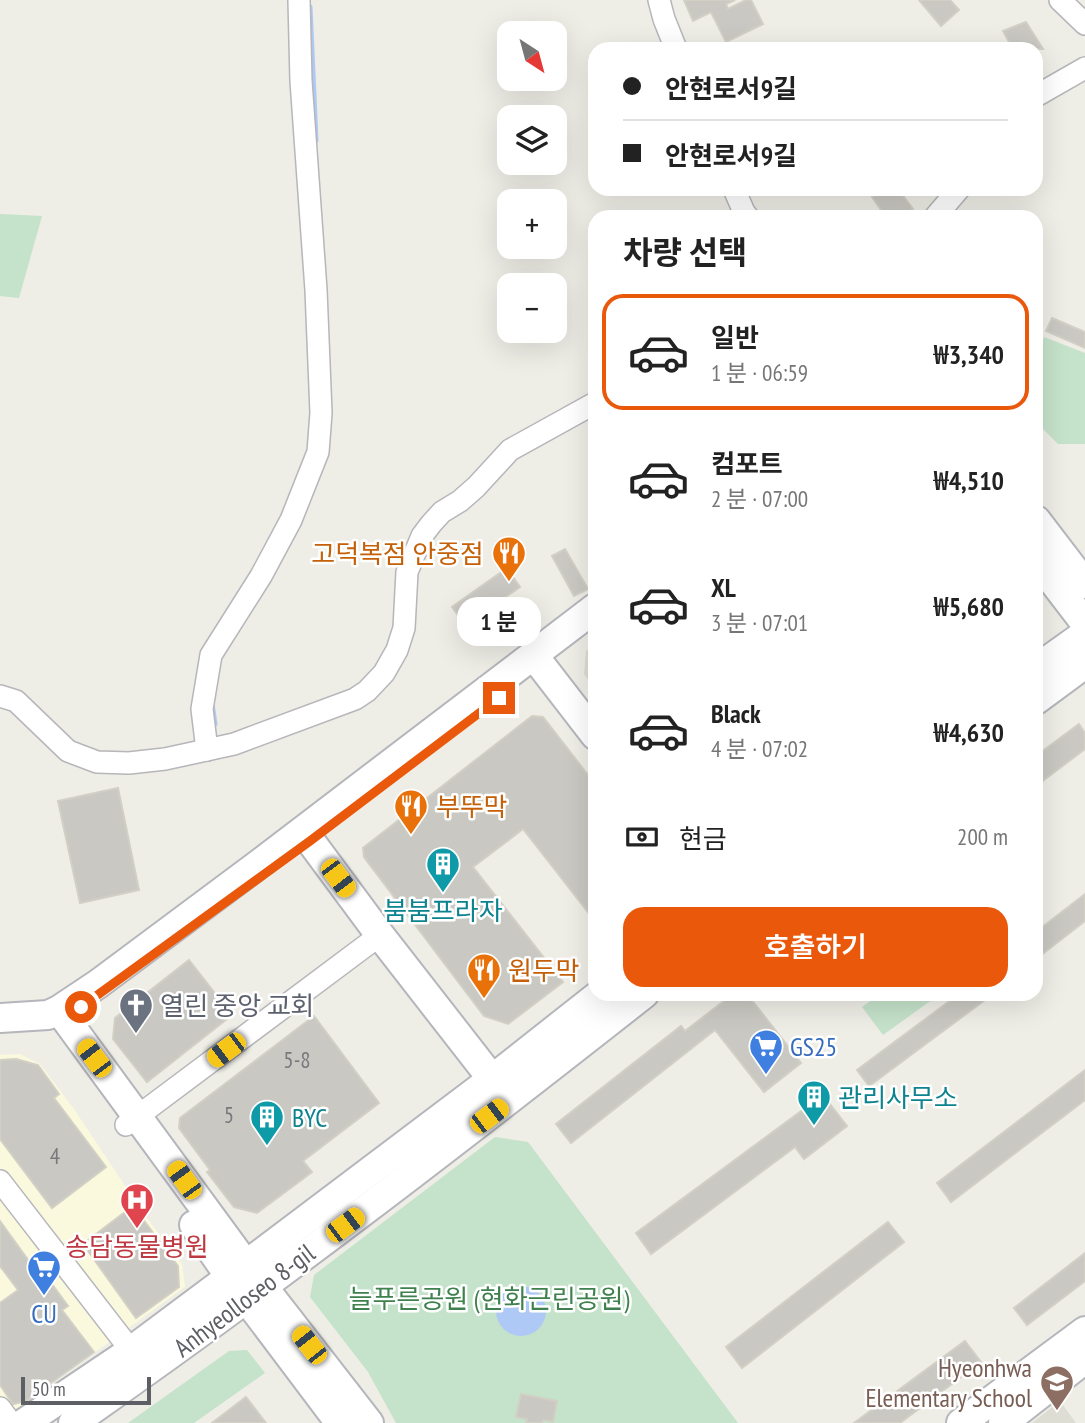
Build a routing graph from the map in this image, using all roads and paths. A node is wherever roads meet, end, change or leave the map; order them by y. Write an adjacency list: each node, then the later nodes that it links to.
1 (299, 0): 24 (street)
2 (659, 0): 5 (street)
3 (1060, 0): 4 (street)
4 (1085, 24)
5 (673, 42)
6 (1085, 68): 7 (street)
7 (1043, 92)
8 (953, 196): 9 (street)
9 (941, 210)
10 (588, 406): 24 (street)
11 (1043, 529): 13 (street)
12 (1043, 568): 15 (street)
13 (1085, 584)
14 (588, 615): 18 (street)
15 (1085, 623)
16 (588, 630): 18 (street)
17 (1085, 634): 19 (street)
18 (538, 661): 23 (street); 25 (street)
19 (1043, 664)
20 (1085, 664): 21 (street)
21 (1043, 695)
22 (0, 696): 24 (street)
23 (588, 726)
24 (207, 750)
25 (307, 836): 26 (street); 30 (street)
26 (380, 935): 32 (street); 33 (street)
27 (593, 1001): 32 (street, Anhyeolloseo 8-gil)
28 (634, 1001): 32 (street, Anhyeolloseo 8-gil)
29 (0, 1018): 30 (street)
30 (56, 1018): 31 (street); 33 (street)
31 (0, 1029)
32 (500, 1090): 35 (street, Anhyeolloseo 8-gil)
33 (132, 1121): 35 (street)
34 (0, 1181): 38 (street, Anhyeolloseo 8-gil)
35 (246, 1282): 38 (street, Anhyeolloseo 8-gil); 43 (street); 44 (street)
36 (1085, 1331): 45 (street)
37 (1085, 1359): 46 (street)
38 (139, 1361): 41 (street, Anhyeolloseo 8-gil); 42 (street, Anhyeolloseo 8-gil)
39 (0, 1408): 40 (street)
40 (11, 1423)
41 (24, 1423)
42 (73, 1423)
43 (340, 1423)
44 (369, 1423)
45 (961, 1423)
46 (1003, 1423)

